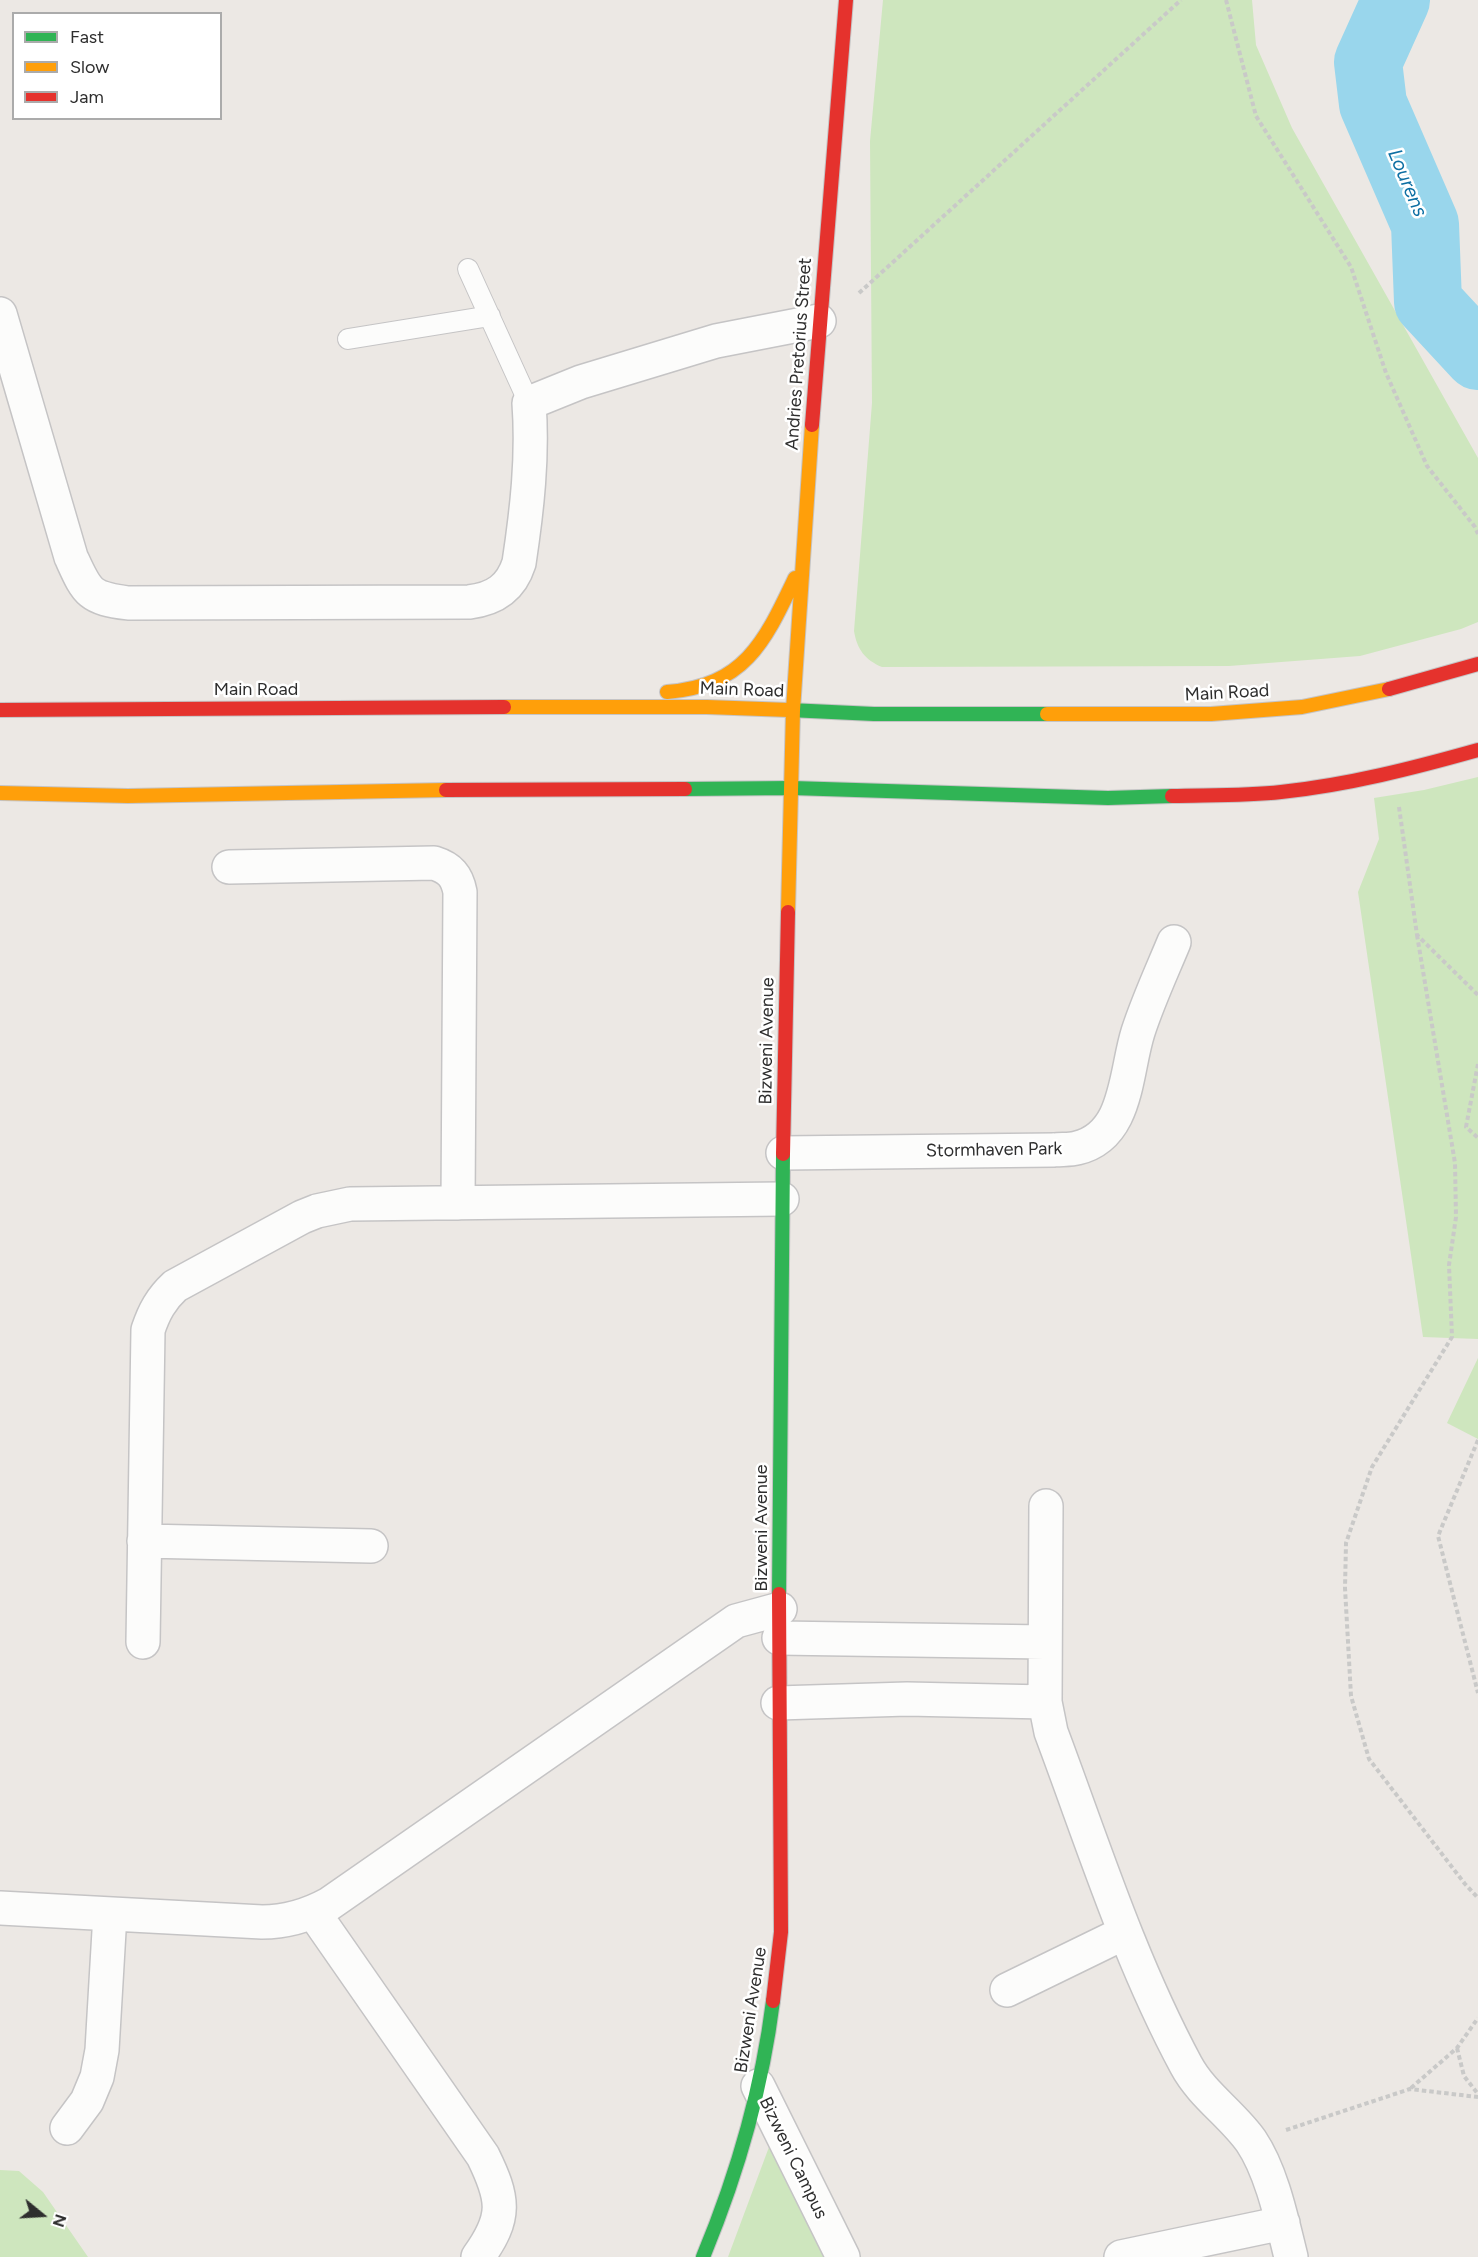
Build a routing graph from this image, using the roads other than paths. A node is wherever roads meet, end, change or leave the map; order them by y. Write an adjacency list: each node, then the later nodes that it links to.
1 (846, 0): 5 (main road, Andries Pretorius Street)
2 (468, 269): 4 (lane)
3 (0, 314): 7 (street)
4 (490, 316): 6 (lane); 7 (lane)
5 (819, 321): 7 (street); 8 (main road, Andries Pretorius Street)
6 (348, 339)
7 (529, 403)
8 (801, 567): 10 (main road); 12 (main road, Andries Pretorius Street)
9 (1478, 664): 12 (main road, Main Road)
10 (577, 706): 11 (main road, Main Road); 12 (main road, Main Road)
11 (0, 710)
12 (793, 710): 14 (main road, Bizweni Avenue)
13 (1478, 750): 14 (main road)
14 (792, 788): 15 (main road); 18 (main road, Bizweni Avenue)
15 (0, 793)
16 (230, 867): 20 (street)
17 (1174, 942): 18 (street, Stormhaven Park)
18 (783, 1152): 19 (main road, Bizweni Avenue)
19 (782, 1199): 20 (street); 24 (main road, Bizweni Avenue)
20 (458, 1203): 22 (street)
21 (1046, 1506): 26 (street)
22 (144, 1541): 23 (street); 25 (street)
23 (371, 1546)
24 (779, 1624): 26 (street); 28 (main road, Bizweni Avenue); 30 (street)
25 (143, 1642)
26 (1045, 1642): 27 (street)
27 (1045, 1702): 28 (street); 32 (street)
28 (778, 1703): 34 (main road, Bizweni Avenue)
29 (0, 1908): 31 (street)
30 (314, 1913): 31 (street); 38 (street)
31 (110, 1914): 35 (street)
32 (1124, 1933): 33 (street); 36 (street)
33 (1007, 1990)
34 (758, 2086): 37 (street, Bizweni Campus); 39 (main road, Bizweni Avenue)
35 (67, 2128)
36 (1282, 2223): 40 (street); 41 (street)
37 (836, 2243)
38 (478, 2257)
39 (703, 2257)
40 (1121, 2257)
41 (1291, 2257)

